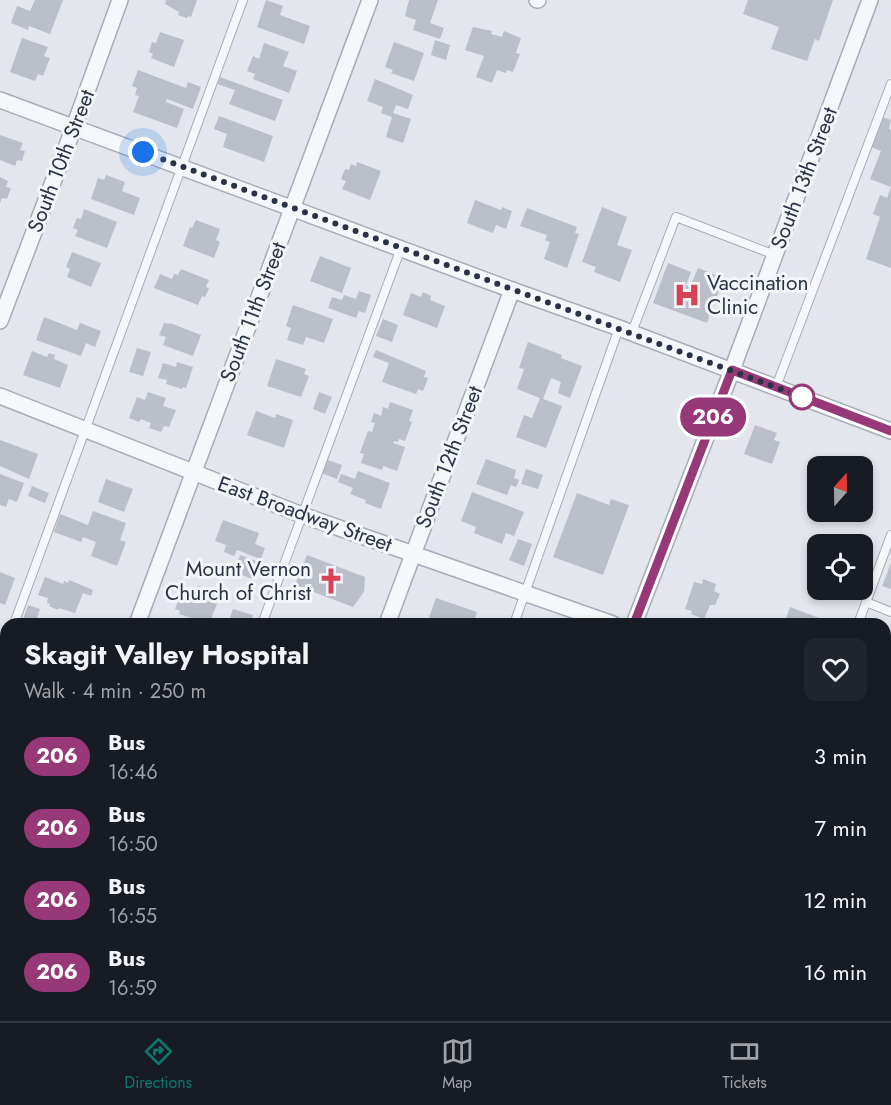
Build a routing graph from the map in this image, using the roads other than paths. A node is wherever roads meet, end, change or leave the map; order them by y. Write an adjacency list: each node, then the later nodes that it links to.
1 (120, 0): 7 (street, South 10th Street)
2 (243, 0): 8 (lane)
3 (370, 0): 9 (street, South 11th Street)
4 (870, 0): 11 (street, South 13th Street)
5 (891, 84): 16 (lane)
6 (0, 100): 7 (street)
7 (74, 127): 8 (street); 13 (street, South 10th Street)
8 (183, 166): 9 (street); 18 (lane)
9 (292, 208): 10 (street); 20 (street, South 11th Street)
10 (400, 248): 12 (street); 21 (lane)
11 (775, 255): 14 (lane); 15 (street, South 13th Street)
12 (512, 290): 14 (street); 23 (street, South 12th Street)
13 (0, 321)
14 (626, 330): 15 (street); 24 (lane)
15 (732, 370): 16 (street); 33 (street, South 13th Street)
16 (776, 387): 19 (street)
17 (0, 396): 18 (street, East Broadway Street)
18 (86, 430): 20 (street, East Broadway Street); 27 (lane)
19 (891, 431)
20 (193, 472): 21 (street, East Broadway Street); 28 (street, South 11th Street)
21 (302, 515): 23 (street, East Broadway Street); 29 (lane)
22 (891, 535): 25 (lane)
23 (412, 554): 24 (street, East Broadway Street); 30 (street, South 12th Street)
24 (526, 594): 31 (lane); 32 (street, East Broadway Street)
25 (866, 602): 26 (lane); 34 (lane)
26 (891, 612)
27 (16, 618)
28 (139, 618)
29 (264, 618)
30 (389, 618)
31 (516, 618)
32 (596, 618)
33 (636, 618)
34 (860, 618)

